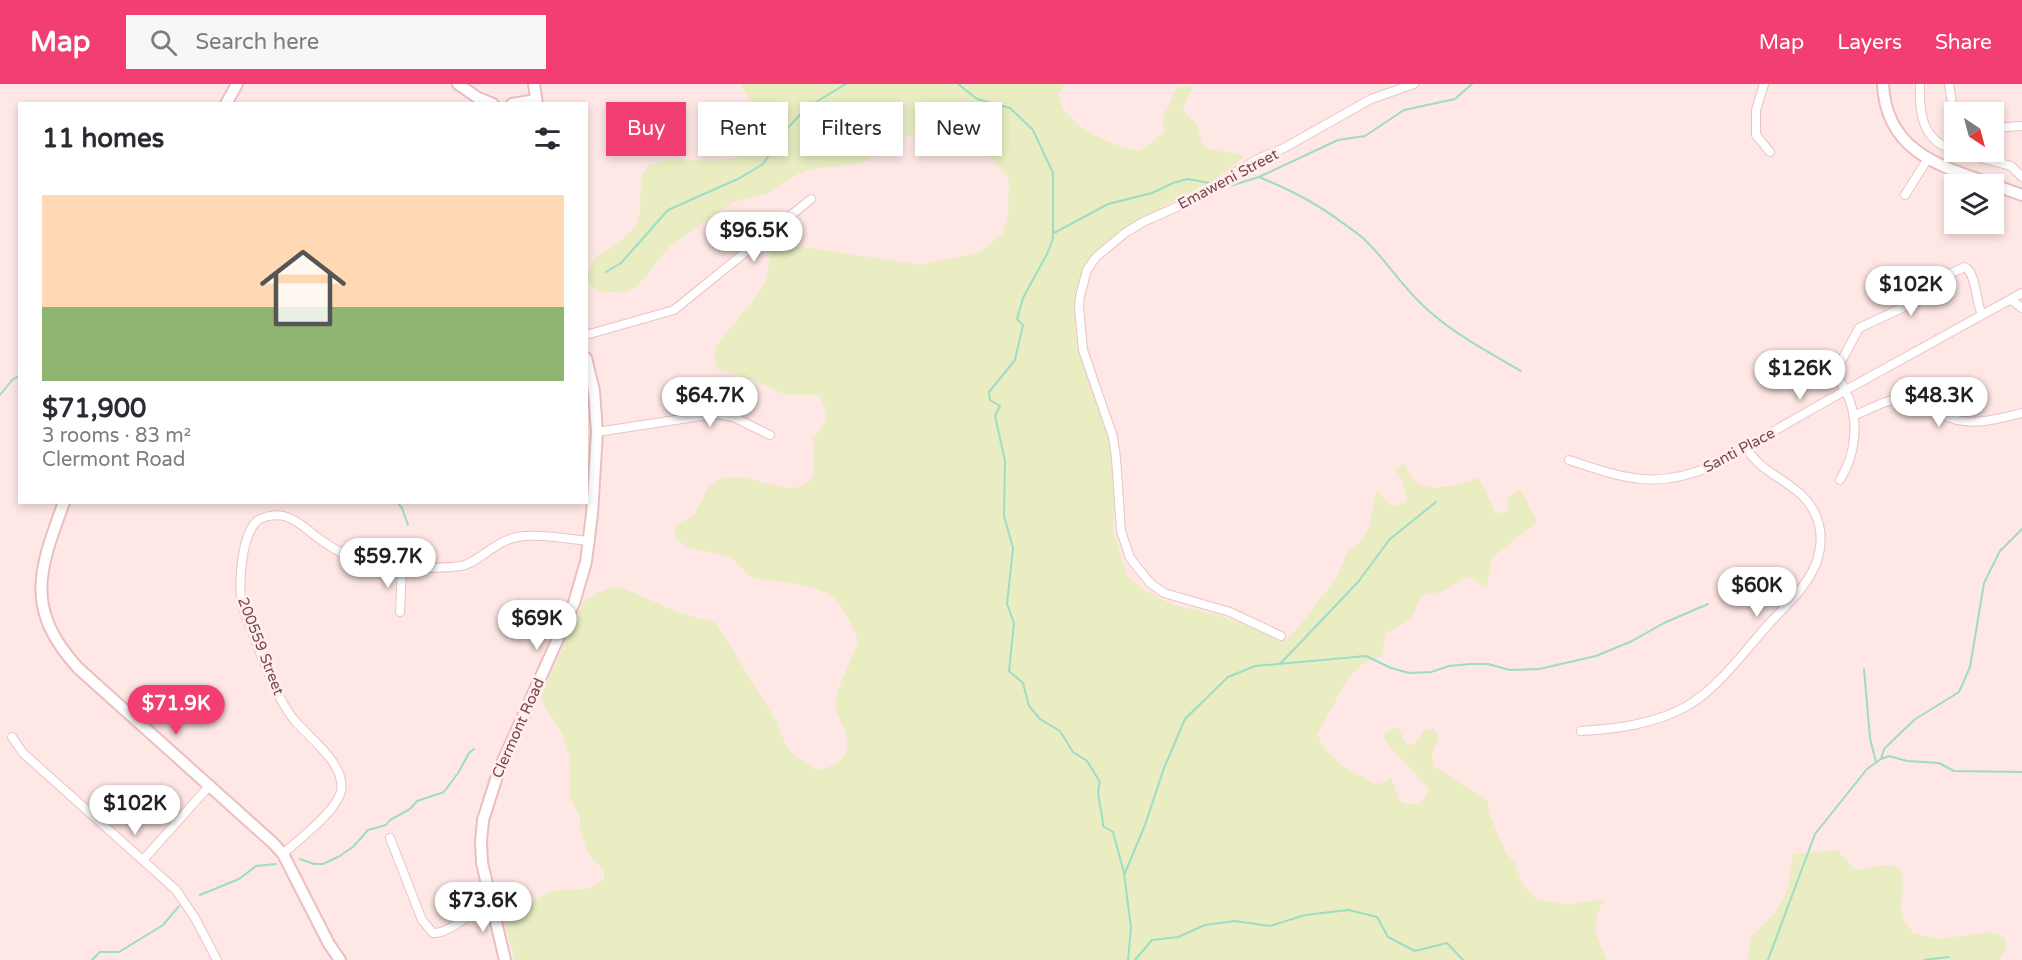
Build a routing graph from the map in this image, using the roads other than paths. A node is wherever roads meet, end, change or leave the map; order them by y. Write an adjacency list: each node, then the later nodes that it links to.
1 (237, 84): 9 (street)
2 (458, 84): 10 (street)
3 (534, 84): 11 (street)
4 (1414, 84): 43 (street, Emaweni Street)
5 (1764, 84): 16 (street)
6 (1884, 84): 17 (street)
7 (1920, 84): 15 (street)
8 (1949, 84): 12 (street)
9 (227, 102)
10 (488, 102)
11 (537, 102)
12 (1952, 102)
13 (2022, 126): 14 (street)
14 (2004, 127)
15 (1944, 147)
16 (1770, 152)
17 (1927, 160): 19 (street); 22 (street)
18 (1996, 162): 20 (street)
19 (1961, 174)
20 (2022, 177)
21 (2004, 189): 23 (street)
22 (1905, 195)
23 (2022, 195)
24 (811, 199): 29 (street)
25 (2022, 293): 26 (street, Santi Place)
26 (2011, 300): 27 (street); 28 (street, Santi Place)
27 (2022, 308)
28 (1982, 315): 31 (street, Santi Place); 31 (street)
29 (588, 335)
30 (588, 366): 34 (street, Clermont Road)
31 (1846, 390): 33 (street); 36 (street, Santi Place)
32 (2022, 413): 33 (street)
33 (1853, 416): 38 (street)
34 (597, 432): 35 (street); 40 (street, Clermont Road)
35 (770, 435)
36 (1746, 447): 37 (street, Santi Place); 44 (street)
37 (1569, 460)
38 (1840, 480)
39 (63, 504): 46 (street)
40 (590, 541): 41 (street, 200559 Street); 50 (street, Clermont Road)
41 (402, 567): 42 (street); 48 (street, 200559 Street)
42 (400, 612)
43 (1281, 636)
44 (1581, 731)
45 (12, 736): 49 (street)
46 (210, 785): 48 (street); 49 (street)
47 (390, 838): 50 (street)
48 (283, 854): 52 (street)
49 (143, 860): 51 (street)
50 (489, 899): 53 (street, Clermont Road)
51 (218, 960)
52 (340, 960)
53 (505, 960)

